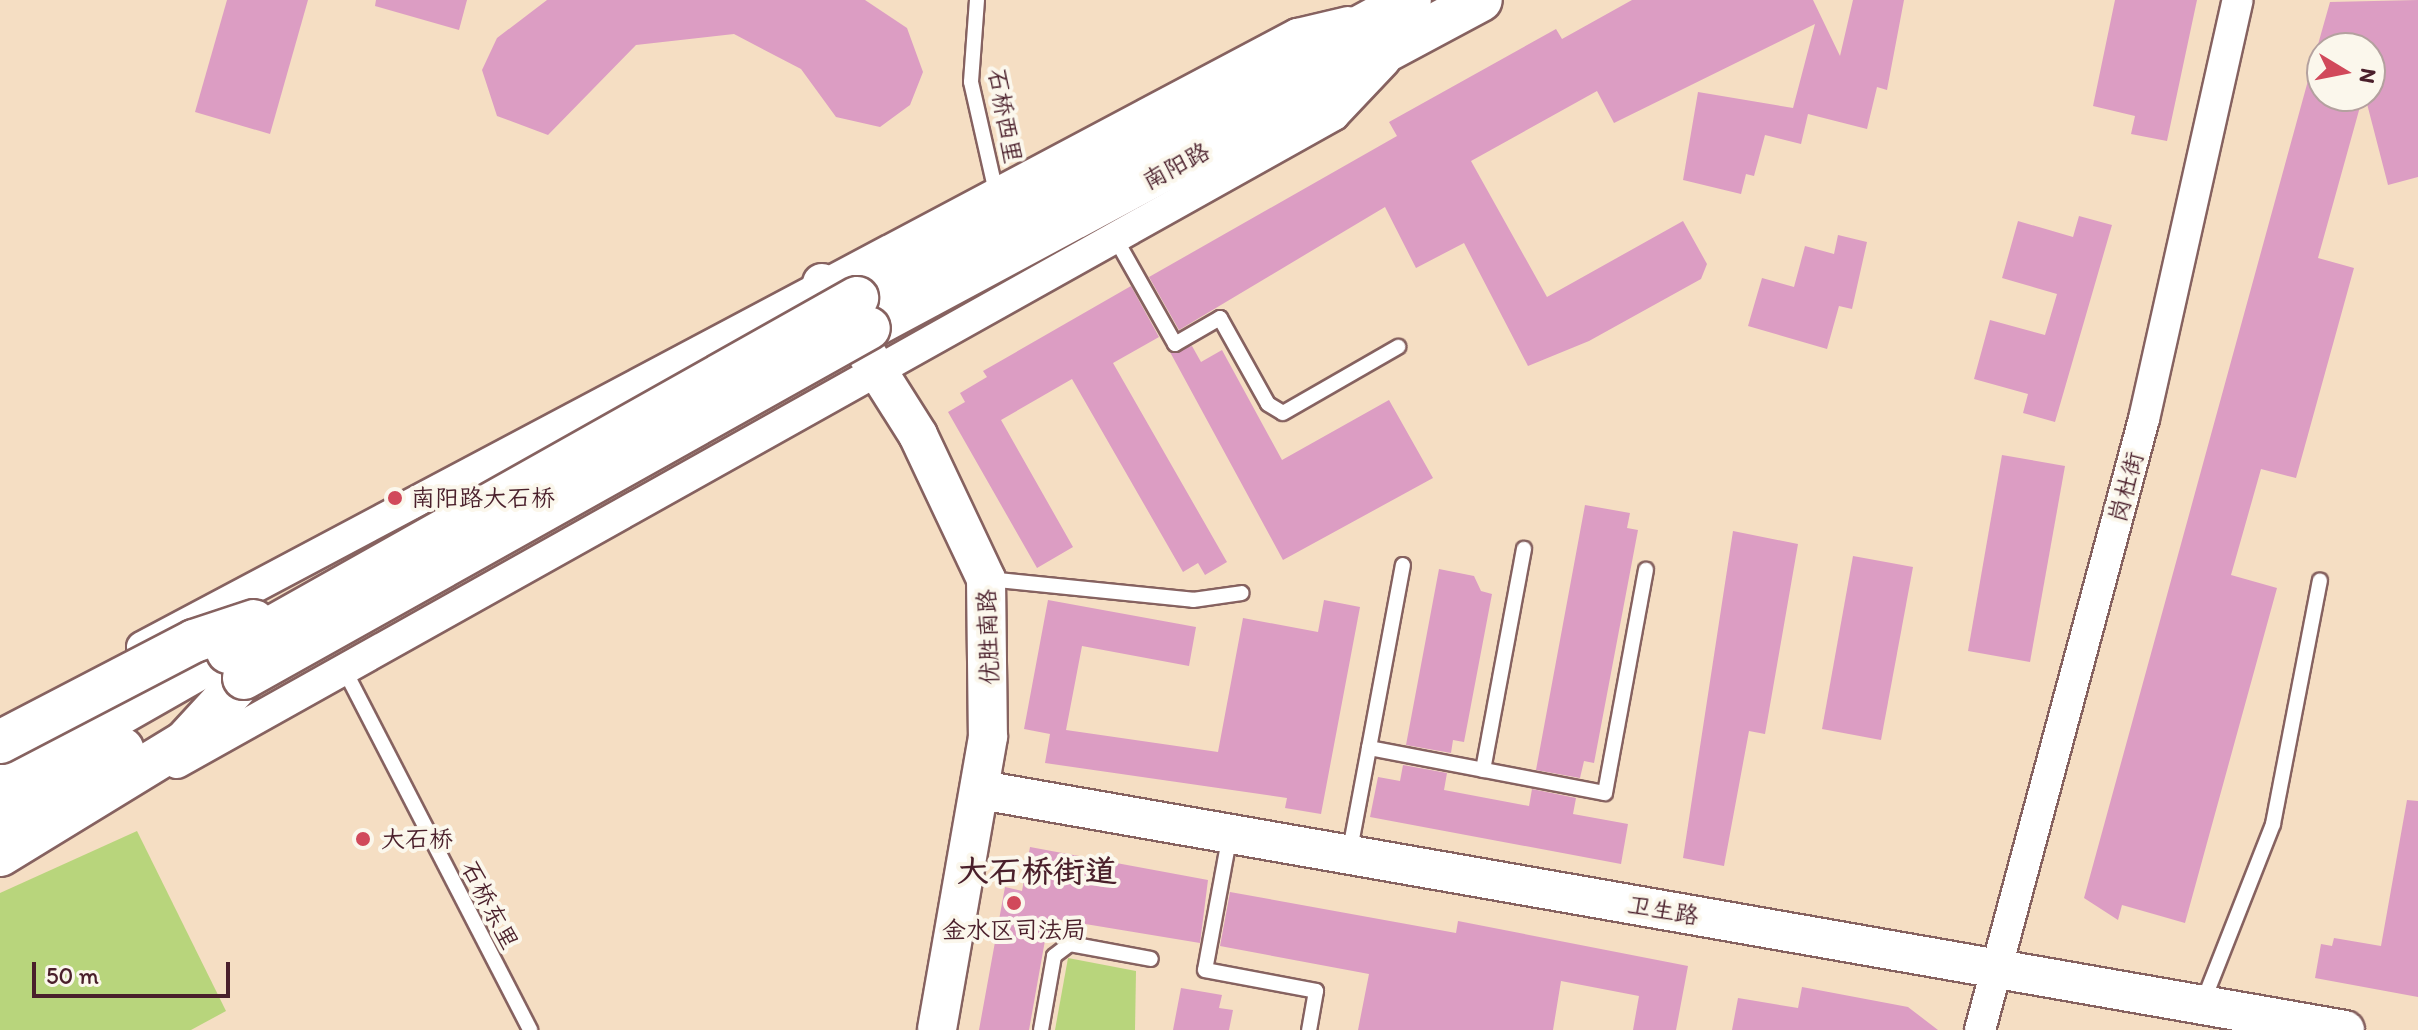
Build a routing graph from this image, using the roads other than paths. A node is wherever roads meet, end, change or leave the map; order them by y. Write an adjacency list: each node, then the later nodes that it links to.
1 (977, 0): 5 (lane, 石桥西里)
2 (1481, 0): 4 (main road, 南阳路)
3 (2238, 0): 30 (street, 岗杜街)
4 (1399, 20): 5 (street); 6 (main road, 南阳路); 7 (main road, 南阳路)
5 (996, 192): 7 (street)
6 (1107, 223): 7 (main road, 南阳路); 8 (lane); 9 (street)
7 (850, 303): 9 (street, 优胜南路); 16 (main road, bridge); 18 (main road, bridge); 19 (street)
8 (1398, 347)
9 (879, 374): 13 (street, 优胜南路); 17 (street)
10 (1524, 549): 22 (lane)
11 (1403, 565): 21 (lane)
12 (1646, 570): 22 (lane)
13 (986, 579): 15 (lane); 24 (street, 优胜南路)
14 (2320, 581): 31 (lane)
15 (1242, 593)
16 (320, 599): 20 (main road, bridge); 23 (main road, bridge)
17 (345, 671): 28 (street); 32 (lane, 石桥东里)
18 (244, 678): 25 (main road); 28 (main road)
19 (0, 728)
20 (0, 742)
21 (1369, 748): 22 (lane); 27 (lane)
22 (1483, 770)
23 (0, 782)
24 (981, 790): 26 (street, 卫生路); 33 (street, 优胜南路)
25 (0, 817)
26 (1230, 834): 27 (street, 卫生路); 35 (lane)
27 (1349, 855): 30 (street, 卫生路)
28 (0, 857)
29 (1151, 959): 34 (lane)
30 (1996, 969): 31 (street, 卫生路); 36 (street, 岗杜街)
31 (2202, 1005): 37 (street, 卫生路)
32 (530, 1030)
33 (937, 1030)
34 (1041, 1030)
35 (1309, 1030)
36 (1980, 1030)
37 (2345, 1030)

